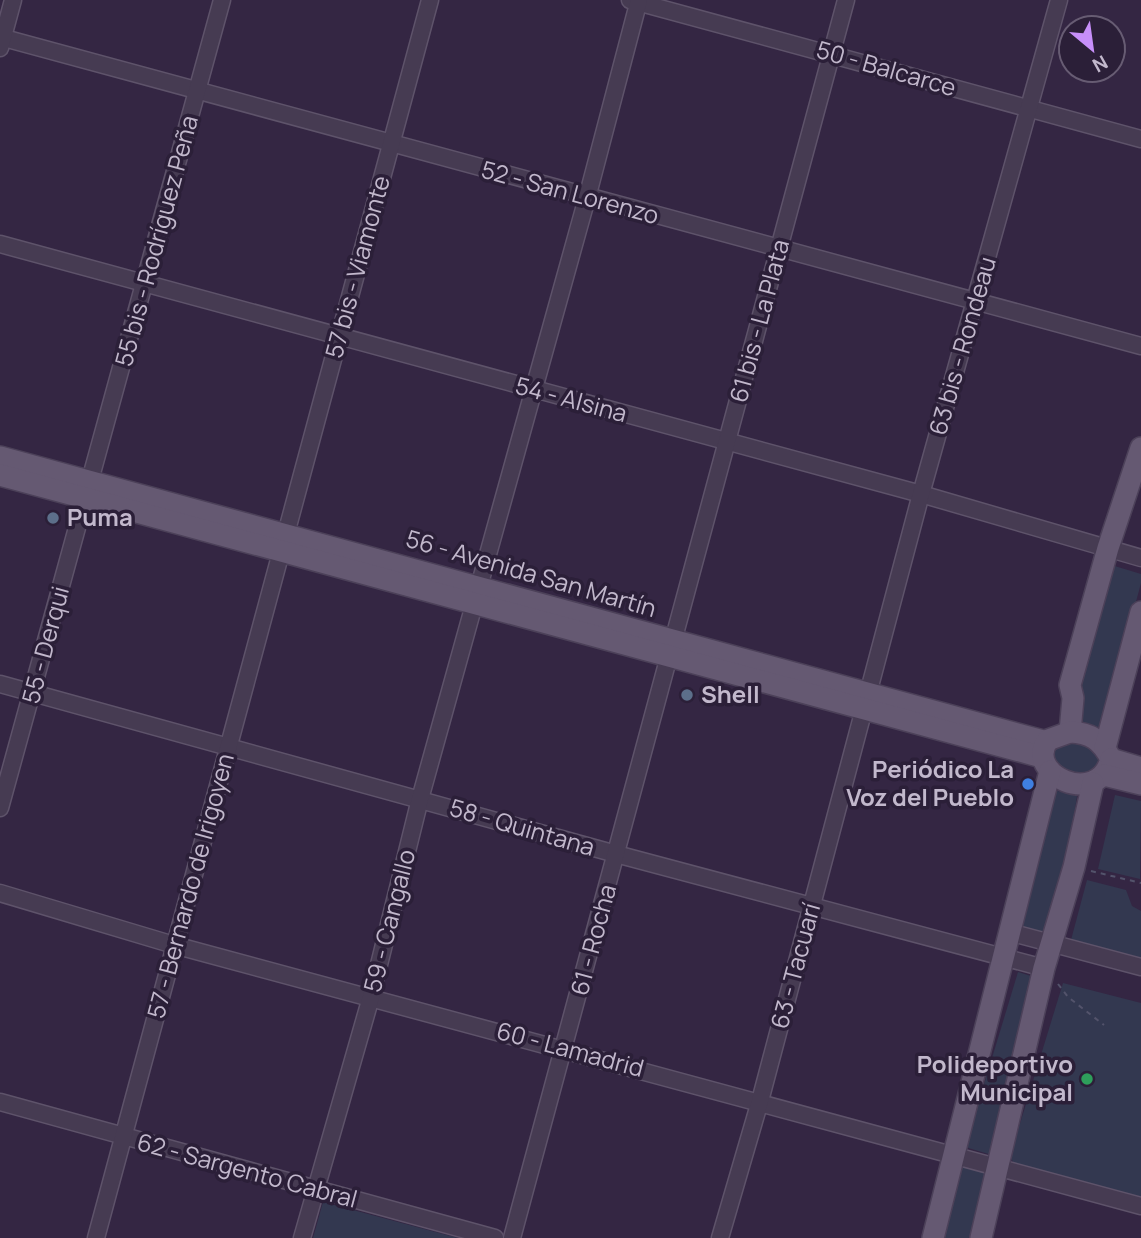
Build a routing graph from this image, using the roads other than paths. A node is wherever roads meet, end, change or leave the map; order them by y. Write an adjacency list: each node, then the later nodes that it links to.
1 (13, 0): 7 (street)
2 (222, 0): 9 (street, 55 bis - Rodríguez Peña)
3 (430, 0): 12 (street, 57 bis - Viamonte)
4 (846, 0): 8 (street, 61 bis - La Plata)
5 (1059, 0): 10 (street, 63 bis - Rondeau)
6 (636, 1): 8 (street, 50 - Balcarce); 13 (street, 59 - Cangallo)
7 (1, 41): 9 (street, 52 - San Lorenzo)
8 (832, 54): 10 (street, 50 - Balcarce); 15 (street, 61 bis - La Plata)
9 (198, 91): 12 (street, 52 - San Lorenzo); 16 (street, 55 bis - Rodríguez Peña)
10 (1028, 109): 11 (street, 50 - Balcarce); 17 (street, 63 bis - Rondeau)
11 (1141, 139)
12 (392, 145): 13 (street, 52 - San Lorenzo); 18 (street, 57 bis - Viamonte)
13 (587, 198): 15 (street, 52 - San Lorenzo); 20 (street, 59 - Cangallo)
14 (0, 244): 16 (street, 54 - Alsina)
15 (780, 249): 17 (street, 52 - San Lorenzo); 21 (street, 61 bis - La Plata)
16 (145, 285): 18 (street, 54 - Alsina); 25 (street, 55 bis - Rodríguez Peña)
17 (976, 299): 19 (street, 52 - San Lorenzo); 26 (street, 63 bis - Rondeau)
18 (339, 337): 20 (street, 54 - Alsina); 27 (street, 57 bis - Viamonte)
19 (1141, 346)
20 (532, 389): 21 (street, 54 - Alsina); 30 (street, 59 - Cangallo)
21 (727, 442): 26 (street, 54 - Alsina); 32 (street, 61 bis - La Plata)
22 (1141, 448): 28 (main road)
23 (0, 457): 25 (main road, 56 - Avenida San Martín)
24 (0, 475): 25 (main road, 56 - Avenida San Martín)
25 (89, 490): 27 (main road, 56 - Avenida San Martín); 34 (street, 55 - Derqui)
26 (921, 494): 28 (street, 54 - Alsina); 35 (street, 63 bis - Rondeau)
27 (285, 542): 30 (main road, 56 - Avenida San Martín); 37 (street, 57 - Bernardo de Irigoyen)
28 (1108, 548): 29 (street, 54 - Alsina); 36 (main road)
29 (1141, 558)
30 (477, 595): 32 (main road, 56 - Avenida San Martín); 42 (street, 59 - Cangallo)
31 (1141, 612): 39 (main road)
32 (671, 648): 35 (main road, 56 - Avenida San Martín); 44 (street, 61 - Rocha)
33 (0, 684): 34 (street, 58 - Quintana)
34 (33, 693): 37 (street, 58 - Quintana); 43 (street, 55 - Derqui)
35 (869, 701): 38 (main road, 56 - Avenida San Martín); 46 (street, 63 - Tacuarí)
36 (1070, 732): 38 (main road); 39 (main road)
37 (229, 747): 42 (street, 58 - Quintana); 48 (street, 57 - Bernardo de Irigoyen)
38 (1046, 757): 39 (main road, 56 - Avenida San Martín); 47 (main road)
39 (1103, 766): 40 (main road); 41 (main road); 49 (main road)
40 (1141, 768)
41 (1141, 784)
42 (421, 799): 44 (street, 58 - Quintana); 53 (street, 59 - Cangallo)
43 (0, 808)
44 (616, 854): 46 (street, 58 - Quintana); 54 (street, 61 - Rocha)
45 (0, 893): 48 (street, 60 - Lamadrid)
46 (811, 906): 50 (street, 58 - Quintana); 55 (street, 63 - Tacuarí)
47 (1009, 932): 49 (street); 50 (main road)
48 (174, 945): 53 (street, 60 - Lamadrid); 57 (street, 57 - Bernardo de Irigoyen)
49 (1050, 945): 51 (street); 52 (main road)
50 (1003, 959): 52 (street, 58 - Quintana); 58 (main road)
51 (1141, 967)
52 (1043, 972): 59 (main road)
53 (371, 997): 54 (street, 60 - Lamadrid); 60 (street, 59 - Cangallo)
54 (565, 1049): 55 (street, 60 - Lamadrid); 65 (street, 61 - Rocha)
55 (760, 1101): 58 (street, 60 - Lamadrid); 66 (street, 63 - Tacuarí)
56 (0, 1102): 57 (street, 62 - Sargento Cabral)
57 (124, 1138): 60 (street, 62 - Sargento Cabral); 62 (street, 57 - Bernardo de Irigoyen)
58 (955, 1157): 59 (street, 60 - Lamadrid); 67 (main road)
59 (998, 1167): 61 (street, 60 - Lamadrid); 68 (main road)
60 (314, 1190): 63 (street, 59 - Cangallo); 64 (street, 62 - Sargento Cabral)
61 (1141, 1206)
62 (96, 1238)
63 (302, 1238)
64 (495, 1238)
65 (512, 1238)
66 (720, 1238)
67 (933, 1238)
68 (981, 1238)

